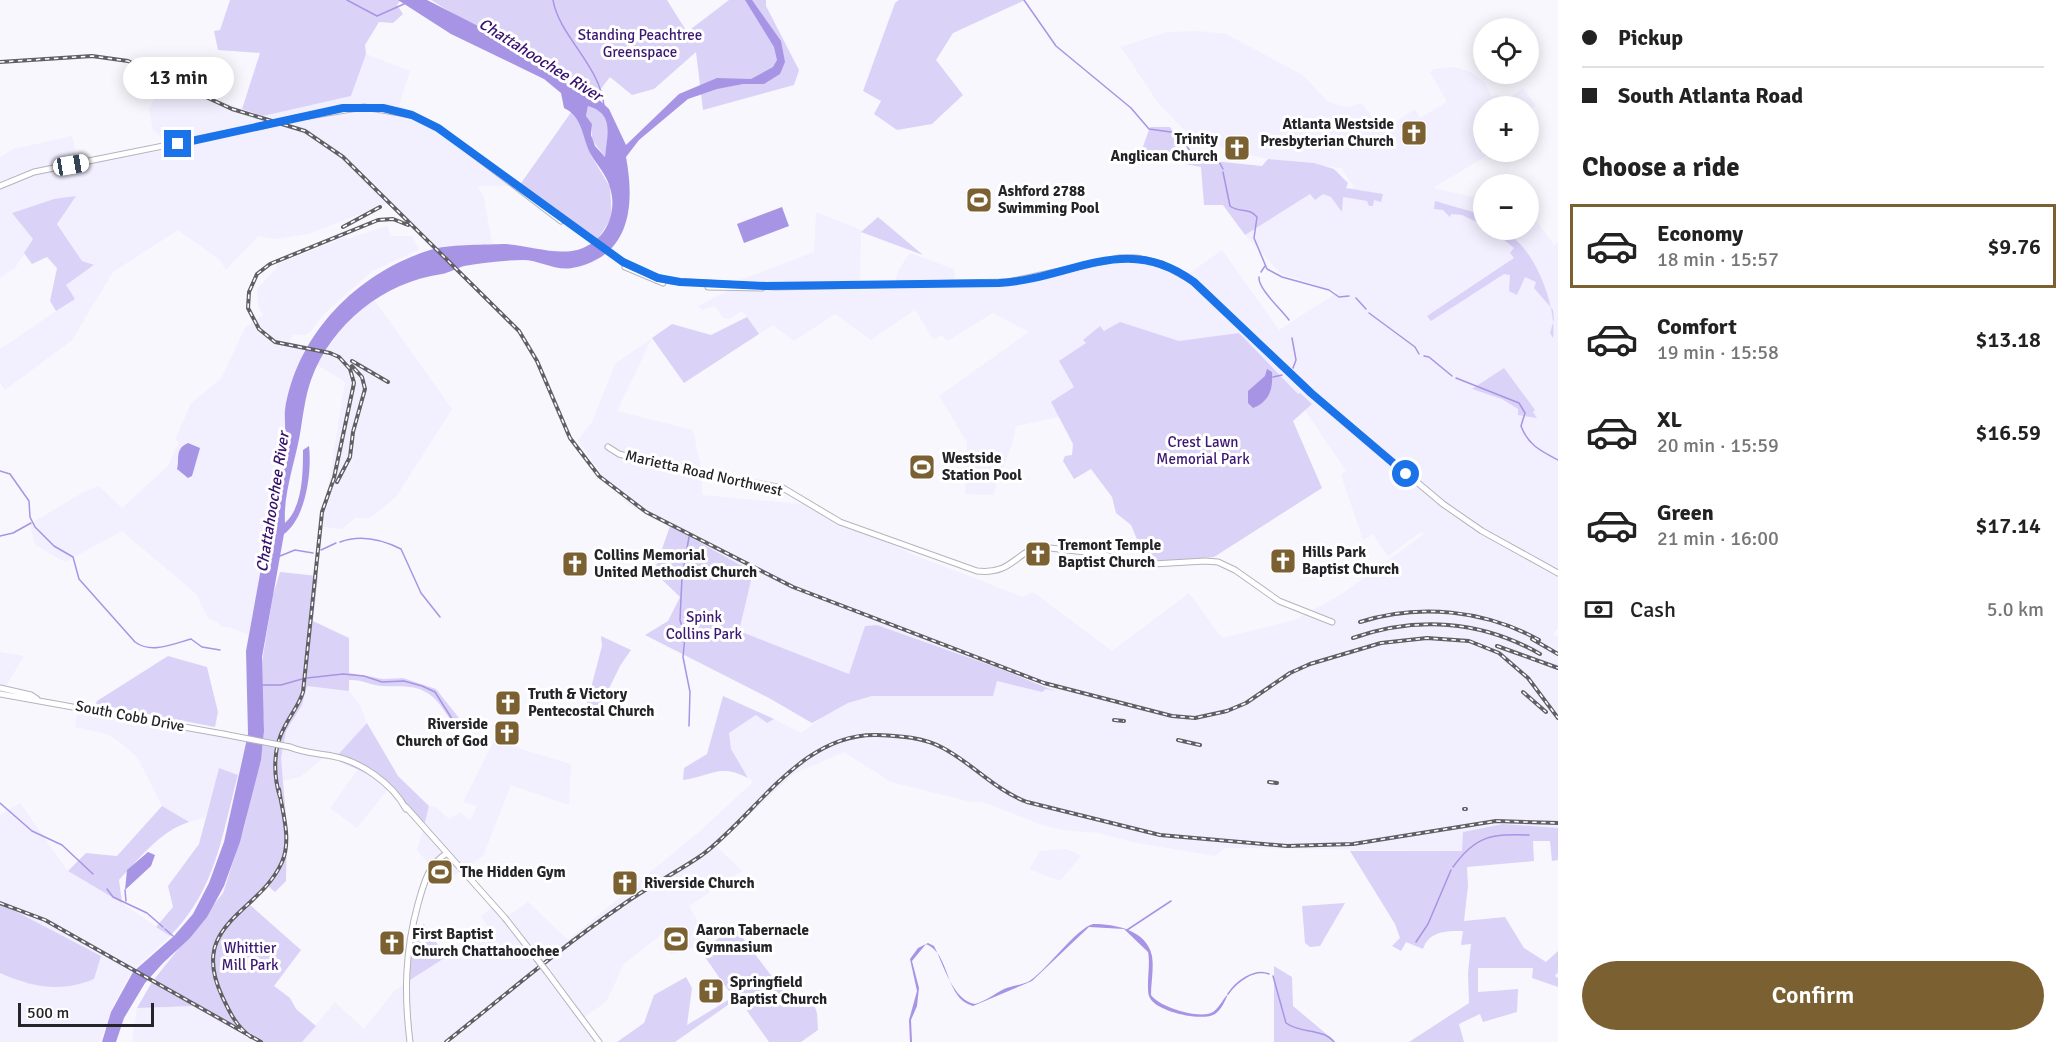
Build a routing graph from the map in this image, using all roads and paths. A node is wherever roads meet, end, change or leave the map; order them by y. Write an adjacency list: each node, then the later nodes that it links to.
1 (0, 186): 2 (main road, bridge)
2 (614, 257): 3 (main road); 3 (main road)
3 (725, 286): 5 (main road)
4 (608, 447): 6 (main road, Marietta Road Northwest)
5 (1558, 575)
6 (1332, 622)
7 (0, 688): 8 (main road)
8 (11, 693): 9 (main road, South Cobb Drive); 10 (main road); 11 (main road, South Cobb Drive, bridge)
9 (0, 694)
10 (0, 699)
11 (447, 853): 12 (main road); 13 (main road, South Cobb Drive, bridge)
12 (410, 1042)
13 (599, 1042)

